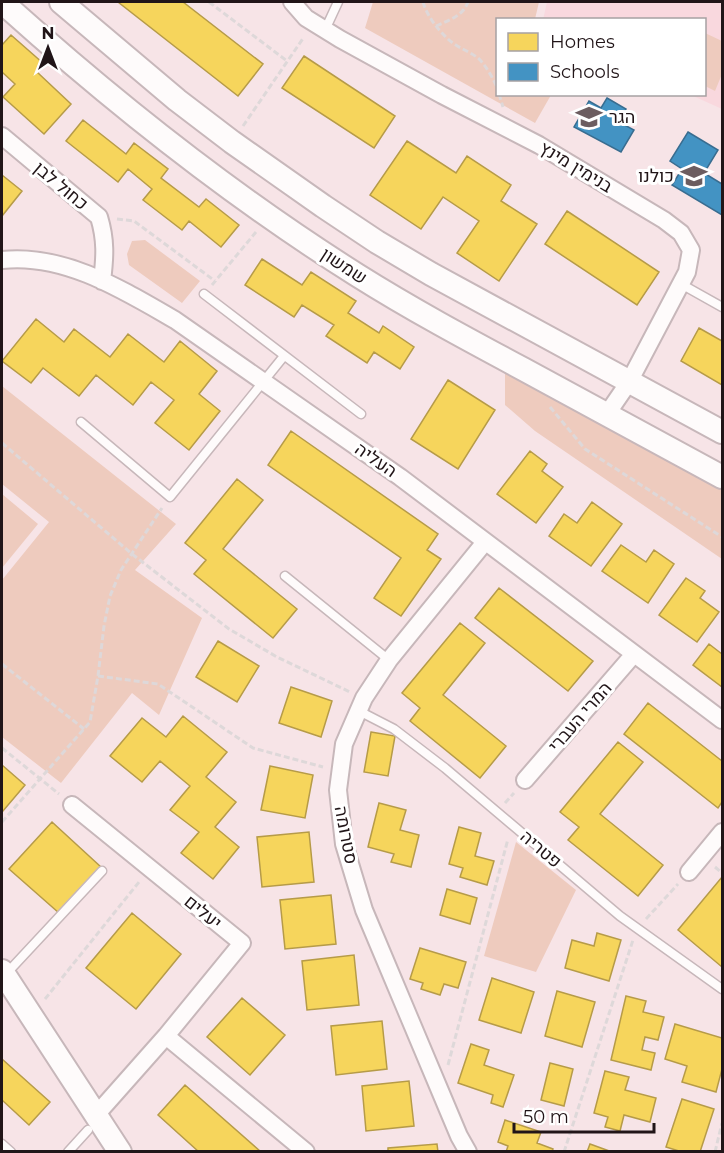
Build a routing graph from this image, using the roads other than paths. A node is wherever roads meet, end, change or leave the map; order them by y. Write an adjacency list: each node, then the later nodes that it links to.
1 (2, 2): 16 (main road, שמשון)
2 (61, 2): 14 (main road)
3 (292, 2): 5 (street, בנימין מינץ)
4 (338, 2): 5 (lane)
5 (319, 26): 9 (street, בנימין מינץ)
6 (2, 136): 8 (street, כחול לבן)
7 (2, 260): 8 (street, העליה)
8 (102, 281): 13 (street, העליה)
9 (681, 284): 11 (lane); 14 (street, בנימין מינץ)
10 (204, 294): 12 (lane)
11 (723, 307)
12 (284, 356): 13 (lane); 15 (lane)
13 (264, 381): 17 (lane); 20 (street, העליה)
14 (629, 382): 16 (street, בנימין מינץ); 18 (main road)
15 (361, 414)
16 (607, 414): 19 (main road, שמשון)
17 (81, 422)
18 (723, 432)
19 (723, 477)
20 (485, 542): 22 (street, העליה); 23 (street, סטרומה)
21 (285, 576): 23 (lane)
22 (634, 654): 25 (street, העליה); 26 (street, המרי העברי)
23 (389, 660): 24 (street, סטרומה)
24 (361, 704): 32 (lane, פטריה); 41 (street, סטרומה)
25 (723, 720)
26 (525, 780)
27 (72, 805): 33 (street, יעלים)
28 (723, 832): 30 (street)
29 (102, 871): 31 (lane)
30 (689, 872)
31 (2, 982): 34 (main road); 34 (main road)
32 (723, 989)
33 (166, 1036): 34 (street, יעלים); 40 (street)
34 (92, 1122): 37 (lane); 38 (main road); 39 (main road)
35 (2, 1144): 36 (lane)
36 (10, 1152)
37 (68, 1152)
38 (102, 1152)
39 (120, 1152)
40 (306, 1152)
41 (468, 1152)

